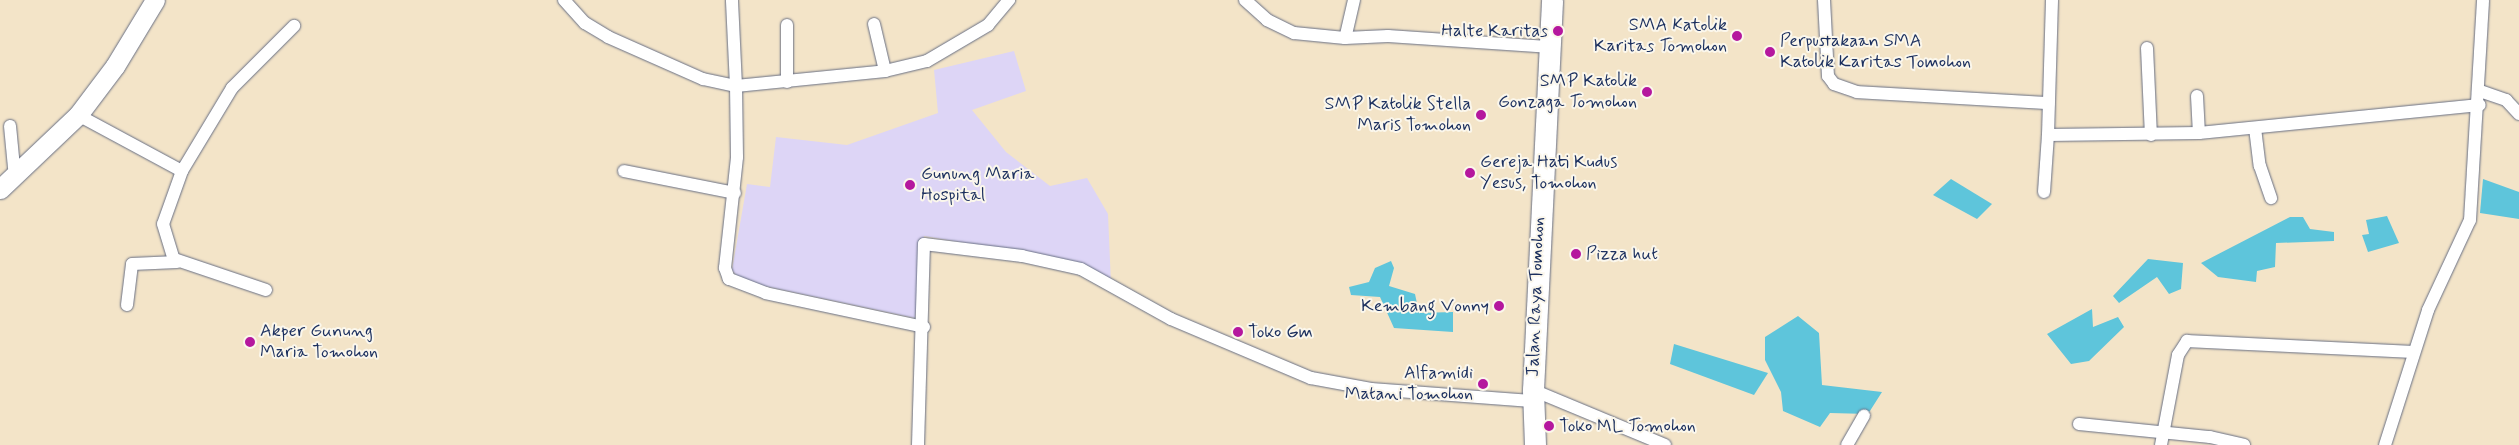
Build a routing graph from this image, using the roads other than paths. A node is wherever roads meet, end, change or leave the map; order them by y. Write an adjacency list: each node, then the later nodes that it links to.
1 (155, 0): 25 (main road)
2 (564, 0): 19 (street)
3 (732, 0): 19 (street)
4 (1009, 0): 17 (street)
5 (1245, 0): 14 (street)
6 (1354, 0): 14 (street)
7 (1552, 0): 15 (highway, Jalan Raya Tomohon)
8 (1824, 0): 22 (street)
9 (2052, 0): 22 (street)
10 (2483, 0): 20 (street)
11 (874, 24): 17 (street)
12 (787, 25): 18 (street)
13 (294, 26): 32 (street)
14 (1345, 38): 15 (street)
15 (1548, 47): 42 (highway, Jalan Raya Tomohon)
16 (2147, 48): 30 (street)
17 (885, 71): 18 (street)
18 (787, 82): 19 (street)
19 (736, 86): 35 (street)
20 (2480, 91): 23 (street); 24 (street)
21 (2197, 96): 28 (street)
22 (2049, 103): 29 (street)
23 (2480, 105): 27 (street); 41 (street)
24 (2519, 114)
25 (78, 115): 32 (street); 33 (main road)
26 (10, 126): 33 (street)
27 (2255, 128): 28 (street); 36 (street)
28 (2200, 133): 30 (street)
29 (2048, 135): 30 (street); 34 (street)
30 (2151, 135)
31 (624, 170): 35 (street)
32 (182, 171): 37 (street)
33 (8, 184)
34 (2044, 192)
35 (735, 193): 40 (street)
36 (2271, 198)
37 (177, 262): 38 (street); 39 (street)
38 (266, 290)
39 (127, 305)
40 (924, 327): 42 (street); 46 (street)
41 (2413, 352): 45 (street); 52 (street)
42 (1533, 396): 47 (highway, Jalan Raya Tomohon); 48 (street)
43 (1864, 416): 49 (street)
44 (2079, 424): 45 (street)
45 (2164, 432): 50 (street); 51 (street)
46 (918, 445)
47 (1535, 445)
48 (1665, 445)
49 (1847, 445)
50 (2161, 445)
51 (2244, 445)
52 (2385, 445)

